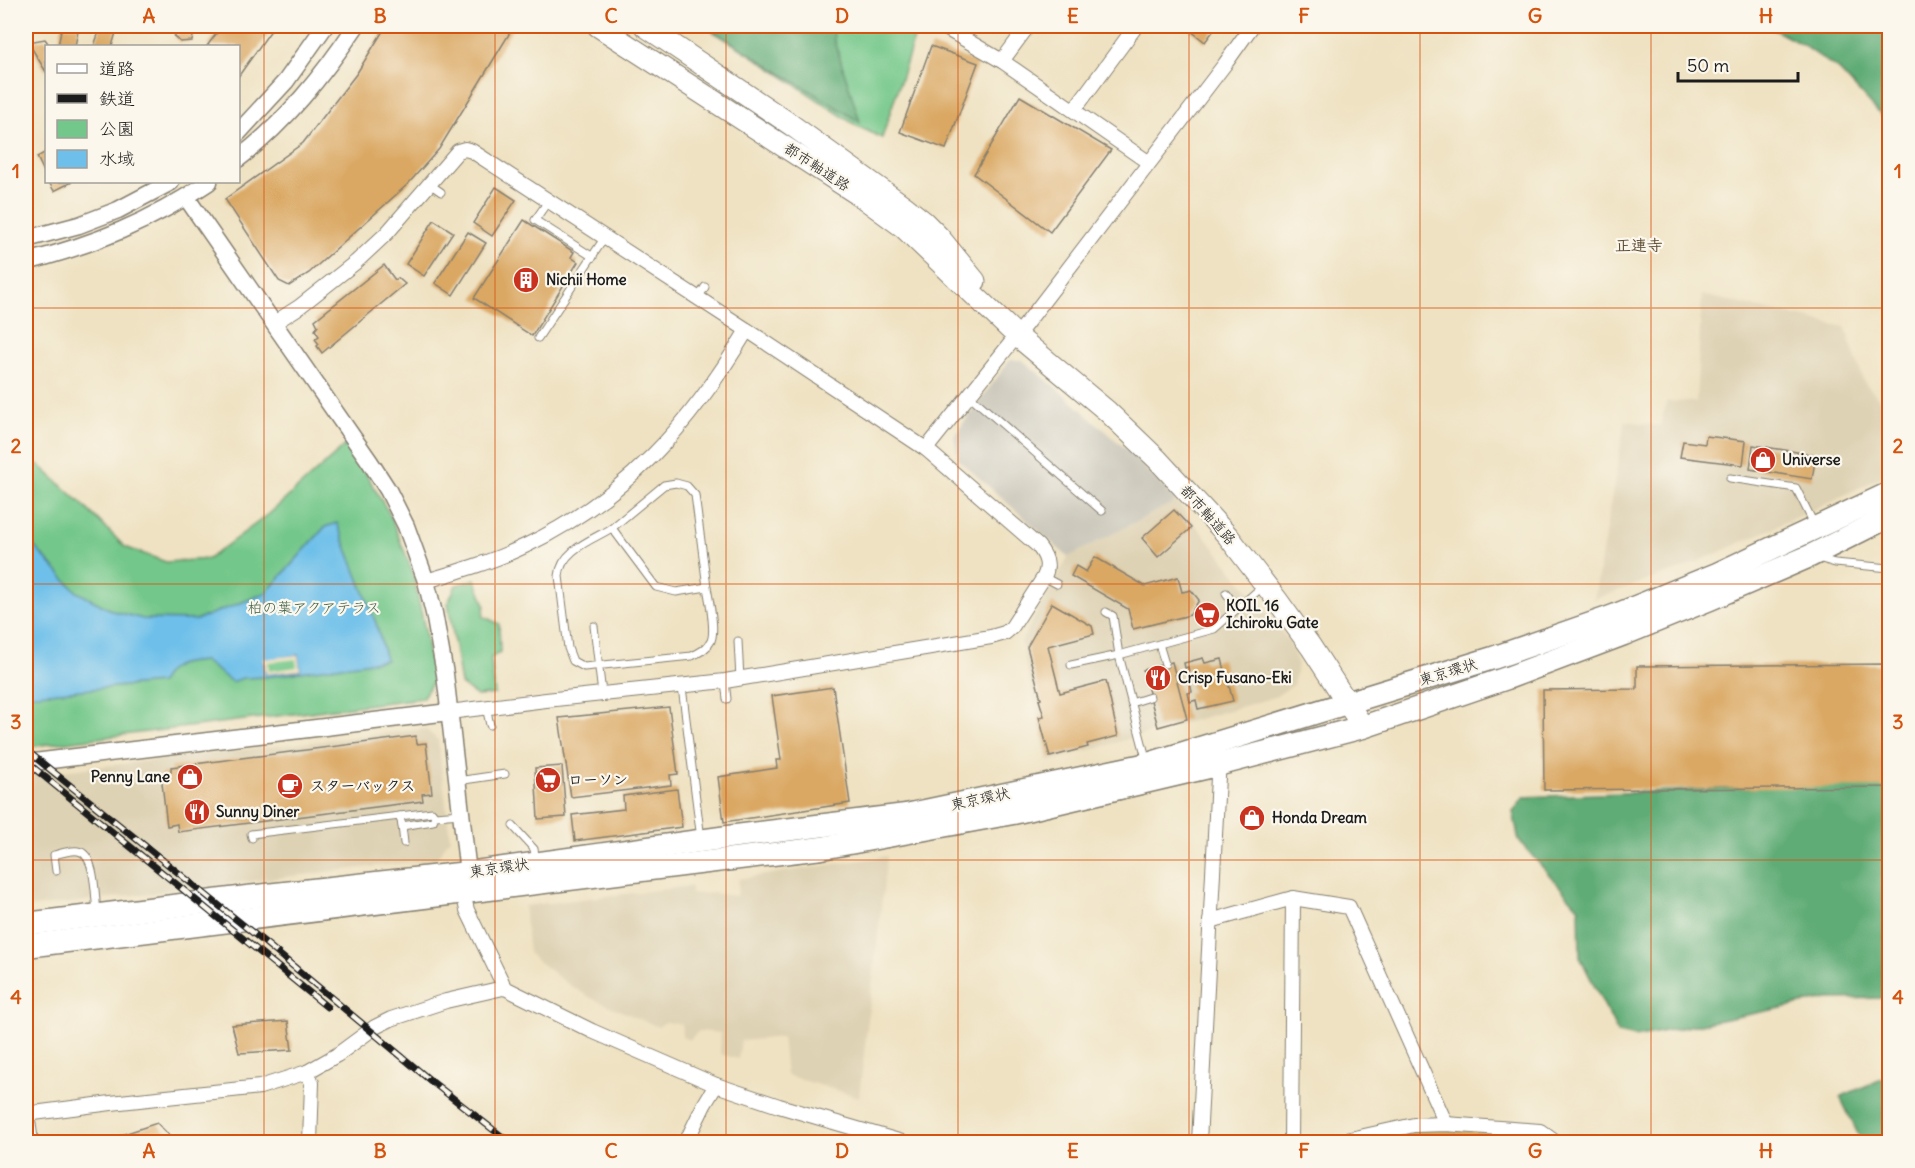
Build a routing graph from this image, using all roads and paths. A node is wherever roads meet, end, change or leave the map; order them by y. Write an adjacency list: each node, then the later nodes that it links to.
1 (325, 26): 11 (street)
2 (356, 26): 12 (street)
3 (598, 26): 24 (main road, 都市軸道路)
4 (645, 26): 24 (main road, 都市軸道路)
5 (942, 26): 9 (street)
6 (1028, 26): 9 (street)
7 (1136, 26): 10 (street)
8 (1252, 26): 13 (street)
9 (1002, 61): 10 (street)
10 (1074, 110): 13 (street)
11 (240, 131)
12 (240, 157)
13 (1148, 162): 24 (street)
14 (169, 183): 19 (street)
15 (207, 183): 16 (street)
16 (186, 197): 21 (street); 22 (street)
17 (549, 200): 18 (street); 20 (lane); 22 (street)
18 (605, 237): 20 (lane); 23 (street)
19 (26, 239)
20 (593, 257): 25 (lane)
21 (26, 262)
22 (274, 322): 37 (street)
23 (747, 330): 27 (street); 37 (street)
24 (1016, 335): 26 (street); 39 (main road, 都市軸道路)
25 (538, 338)
26 (969, 395): 27 (street); 30 (lane)
27 (926, 449): 36 (street)
28 (1730, 478): 33 (lane)
29 (1890, 493): 33 (highway, 東京環状)
30 (1102, 511)
31 (1890, 516): 34 (highway, 東京環状)
32 (612, 528): 40 (lane); 40 (lane); 50 (lane)
33 (1817, 528): 58 (highway, 東京環状)
34 (1810, 556): 35 (lane); 62 (highway, 東京環状)
35 (1890, 568)
36 (1044, 577): 38 (lane); 51 (street)
37 (426, 581): 60 (street)
38 (1057, 584)
39 (1265, 584): 42 (lane); 58 (main road, 都市軸道路)
40 (707, 587): 50 (lane)
41 (1226, 593): 42 (lane)
42 (1237, 608): 46 (lane)
43 (1106, 612): 47 (lane)
44 (594, 626): 50 (lane)
45 (738, 641): 51 (lane)
46 (1159, 644): 47 (lane); 48 (lane)
47 (1119, 655): 49 (lane); 57 (lane)
48 (1165, 664)
49 (1071, 665)
50 (598, 666): 54 (lane)
51 (740, 679): 52 (street)
52 (725, 681): 53 (street); 56 (lane)
53 (682, 687): 54 (street); 75 (lane)
54 (602, 694): 59 (street)
55 (1150, 697): 57 (lane)
56 (727, 699)
57 (1131, 703): 65 (lane)
58 (1349, 703): 62 (main road, 都市軸道路); 63 (highway, 東京環状)
59 (486, 707): 60 (street); 61 (lane)
60 (449, 712): 64 (street); 68 (street)
61 (490, 725)
62 (1363, 727): 66 (highway, 東京環状)
63 (1221, 741): 65 (highway, 東京環状); 66 (street)
64 (26, 763)
65 (1148, 764): 75 (highway, 東京環状)
66 (1217, 765): 79 (highway, 東京環状); 82 (street)
67 (505, 774): 68 (lane)
68 (457, 782): 69 (street)
69 (461, 814): 71 (lane); 79 (street)
70 (400, 816): 71 (lane); 73 (lane); 74 (lane)
71 (435, 816): 73 (lane)
72 (513, 825): 77 (lane)
73 (402, 826): 76 (lane)
74 (252, 838)
75 (701, 841): 77 (highway, 東京環状)
76 (404, 843)
77 (536, 863): 79 (highway, 東京環状)
78 (56, 871): 81 (lane)
79 (465, 883): 81 (highway, 東京環状); 84 (highway, 東京環状); 85 (street)
80 (1293, 898): 82 (street); 89 (street); 95 (street)
81 (97, 915): 83 (highway, 東京環状)
82 (1210, 921): 94 (street)
83 (26, 924)
84 (26, 946)
85 (503, 988): 86 (street); 87 (street)
86 (307, 1072): 88 (street); 91 (street)
87 (716, 1085): 92 (street); 93 (street)
88 (26, 1114): 90 (street)
89 (1446, 1124): 96 (street); 97 (street)
90 (31, 1143)
91 (310, 1143)
92 (686, 1143)
93 (902, 1143)
94 (1200, 1143)
95 (1291, 1143)
96 (1337, 1143)
97 (1555, 1143)

